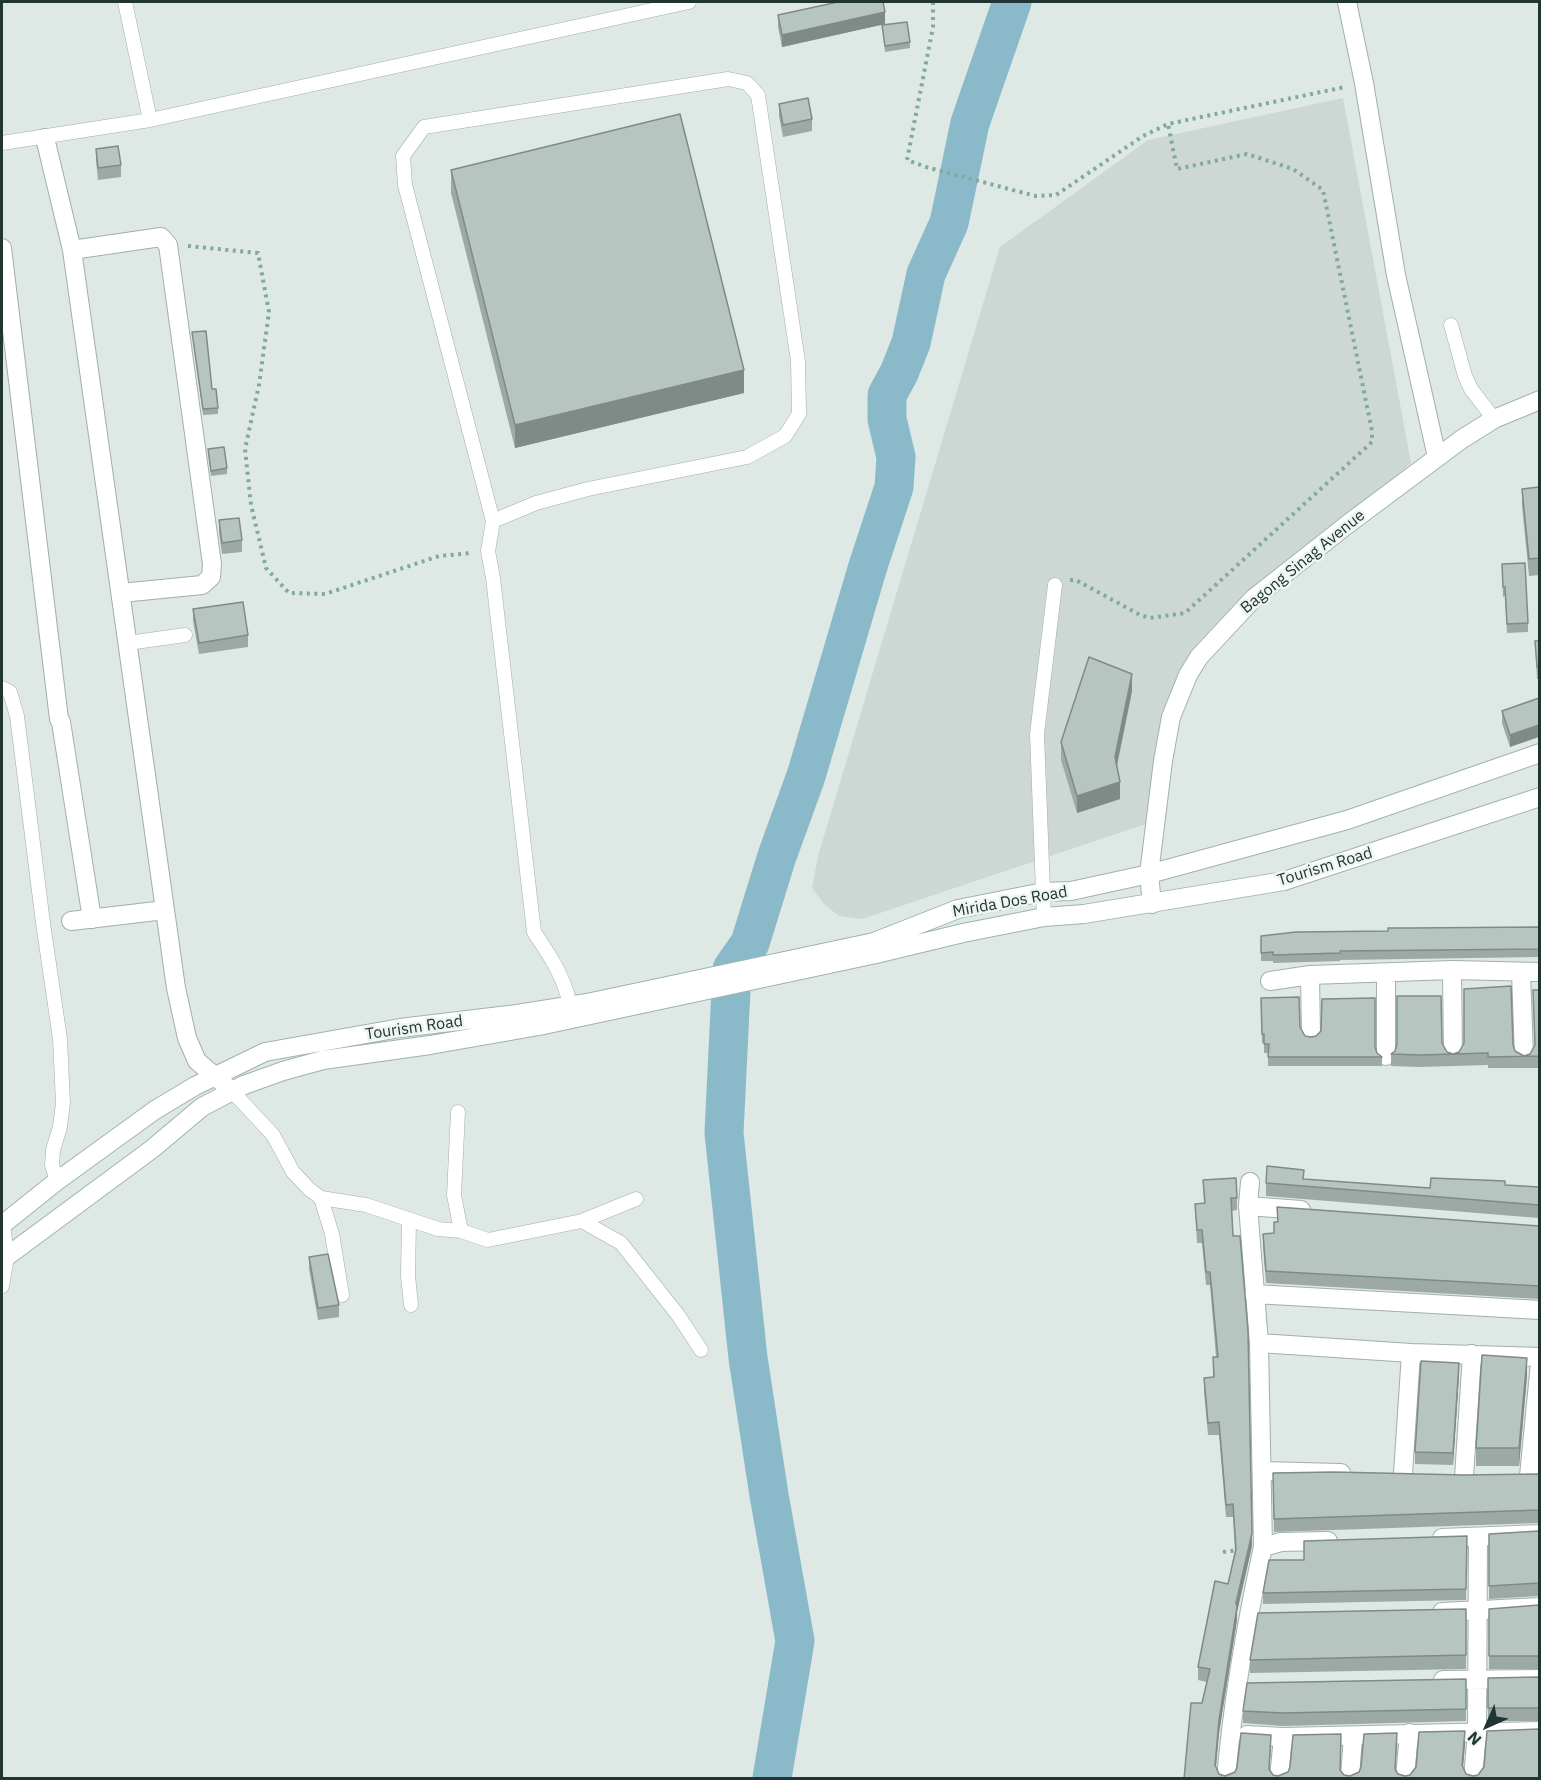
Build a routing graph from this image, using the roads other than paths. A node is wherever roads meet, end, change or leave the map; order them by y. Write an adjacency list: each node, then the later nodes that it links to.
1 (125, 2): 4 (lane)
2 (689, 2): 4 (lane)
3 (1347, 2): 12 (street)
4 (150, 120): 5 (lane)
5 (45, 138): 6 (lane); 8 (street)
6 (2, 143)
7 (2, 248): 27 (street)
8 (72, 250): 15 (street); 15 (street)
9 (1451, 325): 11 (lane)
10 (1539, 400): 11 (street, Bagong Sinag Avenue)
11 (1494, 419): 12 (street, Bagong Sinag Avenue)
12 (1437, 457): 21 (street, Bagong Sinag Avenue)
13 (494, 521): 13 (lane); 36 (lane)
14 (1055, 585): 22 (lane)
15 (120, 593): 17 (street)
16 (185, 635): 17 (lane)
17 (128, 643): 24 (street)
18 (2, 688): 44 (lane)
19 (1539, 753): 21 (street)
20 (1539, 797): 23 (street, Tourism Road)
21 (1149, 874): 22 (street, Mirida Dos Road); 23 (street, Bagong Sinag Avenue)
22 (1043, 892): 26 (lane); 29 (street, Mirida Dos Road)
23 (1152, 904): 25 (street, Tourism Road)
24 (165, 910): 27 (street); 41 (street)
25 (1105, 911): 26 (street, Mirida Dos Road)
26 (1044, 917): 29 (street, Mirida Dos Road)
27 (92, 919): 28 (street)
28 (71, 921)
29 (875, 948): 36 (street, Tourism Road)
30 (1452, 970): 31 (street); 33 (street); 38 (street)
31 (1521, 972): 32 (street); 40 (street)
32 (1539, 972)
33 (1386, 973): 34 (street); 39 (street)
34 (1310, 975): 35 (street); 37 (street)
35 (1270, 981)
36 (571, 1013): 41 (street, Tourism Road); 42 (street, Tourism Road)
37 (1311, 1035)
38 (1453, 1054)
39 (1386, 1056)
40 (1524, 1056)
41 (215, 1076): 42 (street); 44 (street, Tourism Road)
42 (231, 1090): 46 (lane); 54 (street)
43 (458, 1112): 53 (lane)
44 (57, 1181): 52 (street, Tourism Road)
45 (1250, 1182): 48 (street)
46 (321, 1198): 50 (lane); 56 (lane)
47 (636, 1199): 51 (lane)
48 (1248, 1206): 49 (street); 57 (street)
49 (1318, 1212)
50 (409, 1221): 53 (lane); 58 (lane)
51 (582, 1221): 53 (lane); 61 (lane)
52 (2, 1224): 54 (lane)
53 (461, 1232)
54 (4, 1259): 55 (lane)
55 (2, 1286)
56 (342, 1294)
57 (1254, 1294): 59 (street); 60 (street)
58 (411, 1305)
59 (1539, 1310)
60 (1259, 1343): 62 (street); 66 (street)
61 (701, 1350)
62 (1411, 1353): 63 (street); 68 (street)
63 (1472, 1354): 64 (street); 70 (street)
64 (1539, 1357)
65 (1539, 1363): 73 (street)
66 (1262, 1471): 67 (street); 78 (street)
67 (1356, 1473)
68 (1423, 1475)
69 (1444, 1476): 70 (street)
70 (1464, 1477): 71 (street)
71 (1486, 1477)
72 (1507, 1477): 73 (street)
73 (1534, 1477)
74 (1539, 1534): 75 (street)
75 (1478, 1537): 76 (street); 80 (street)
76 (1420, 1539)
77 (1350, 1540): 78 (street)
78 (1263, 1547): 83 (street)
79 (1539, 1607): 80 (street)
80 (1476, 1611): 81 (street); 84 (street)
81 (1430, 1612)
82 (1270, 1615): 83 (street)
83 (1247, 1616): 90 (street)
84 (1476, 1679): 85 (street); 86 (street); 88 (street)
85 (1539, 1679)
86 (1428, 1681)
87 (1539, 1731): 88 (street)
88 (1477, 1732): 89 (street); 97 (street)
89 (1409, 1733): 91 (street); 96 (street)
90 (1230, 1734): 92 (street); 93 (street)
91 (1353, 1736): 92 (street); 95 (street)
92 (1283, 1737): 94 (street)
93 (1226, 1779)
94 (1279, 1779)
95 (1350, 1779)
96 (1405, 1779)
97 (1473, 1779)

